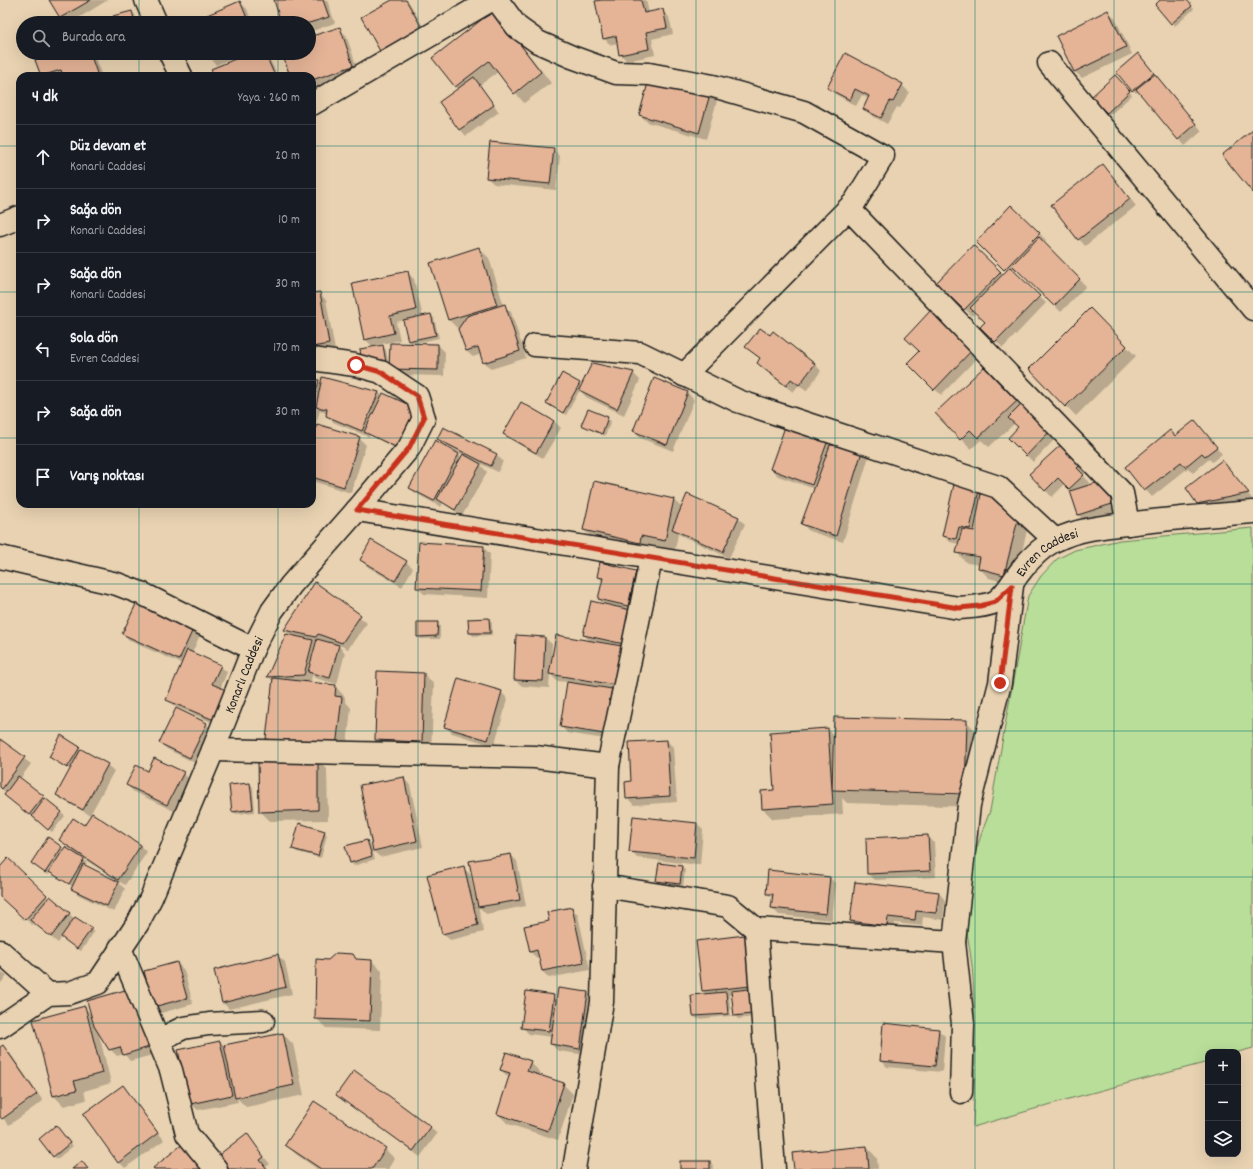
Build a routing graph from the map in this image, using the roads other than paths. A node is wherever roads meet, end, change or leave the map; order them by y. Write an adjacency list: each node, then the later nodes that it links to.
1 (146, 0): 4 (street)
2 (491, 0): 8 (street)
3 (497, 0): 9 (street)
4 (153, 16)
5 (173, 60): 7 (street)
6 (1049, 63): 12 (street)
7 (179, 72)
8 (316, 102)
9 (852, 205): 15 (street); 18 (street)
10 (16, 218): 11 (street)
11 (0, 224)
12 (1253, 309)
13 (535, 345): 15 (street)
14 (316, 360): 16 (street, Konarlı Caddesi)
15 (684, 375): 19 (street)
16 (357, 510): 21 (street, Evren Caddesi); 23 (street, Konarlı Caddesi)
17 (1253, 512): 18 (street, Evren Caddesi)
18 (1128, 524): 19 (street, Evren Caddesi)
19 (1055, 540): 22 (street, Evren Caddesi)
20 (0, 557): 23 (street)
21 (651, 559): 22 (street, Evren Caddesi); 25 (street)
22 (1012, 586): 28 (street)
23 (253, 649): 24 (street, Konarlı Caddesi)
24 (214, 750): 25 (street); 29 (street, Konarlı Caddesi)
25 (608, 766): 26 (street)
26 (604, 886): 27 (street); 37 (street)
27 (756, 929): 28 (street); 38 (street)
28 (954, 942): 35 (street)
29 (120, 948): 31 (street, Konarlı Caddesi); 34 (street)
30 (0, 952): 31 (street)
31 (48, 994): 33 (street)
32 (263, 1021): 34 (street)
33 (0, 1027)
34 (159, 1040): 36 (street)
35 (961, 1092)
36 (216, 1169)
37 (574, 1169)
38 (774, 1169)

